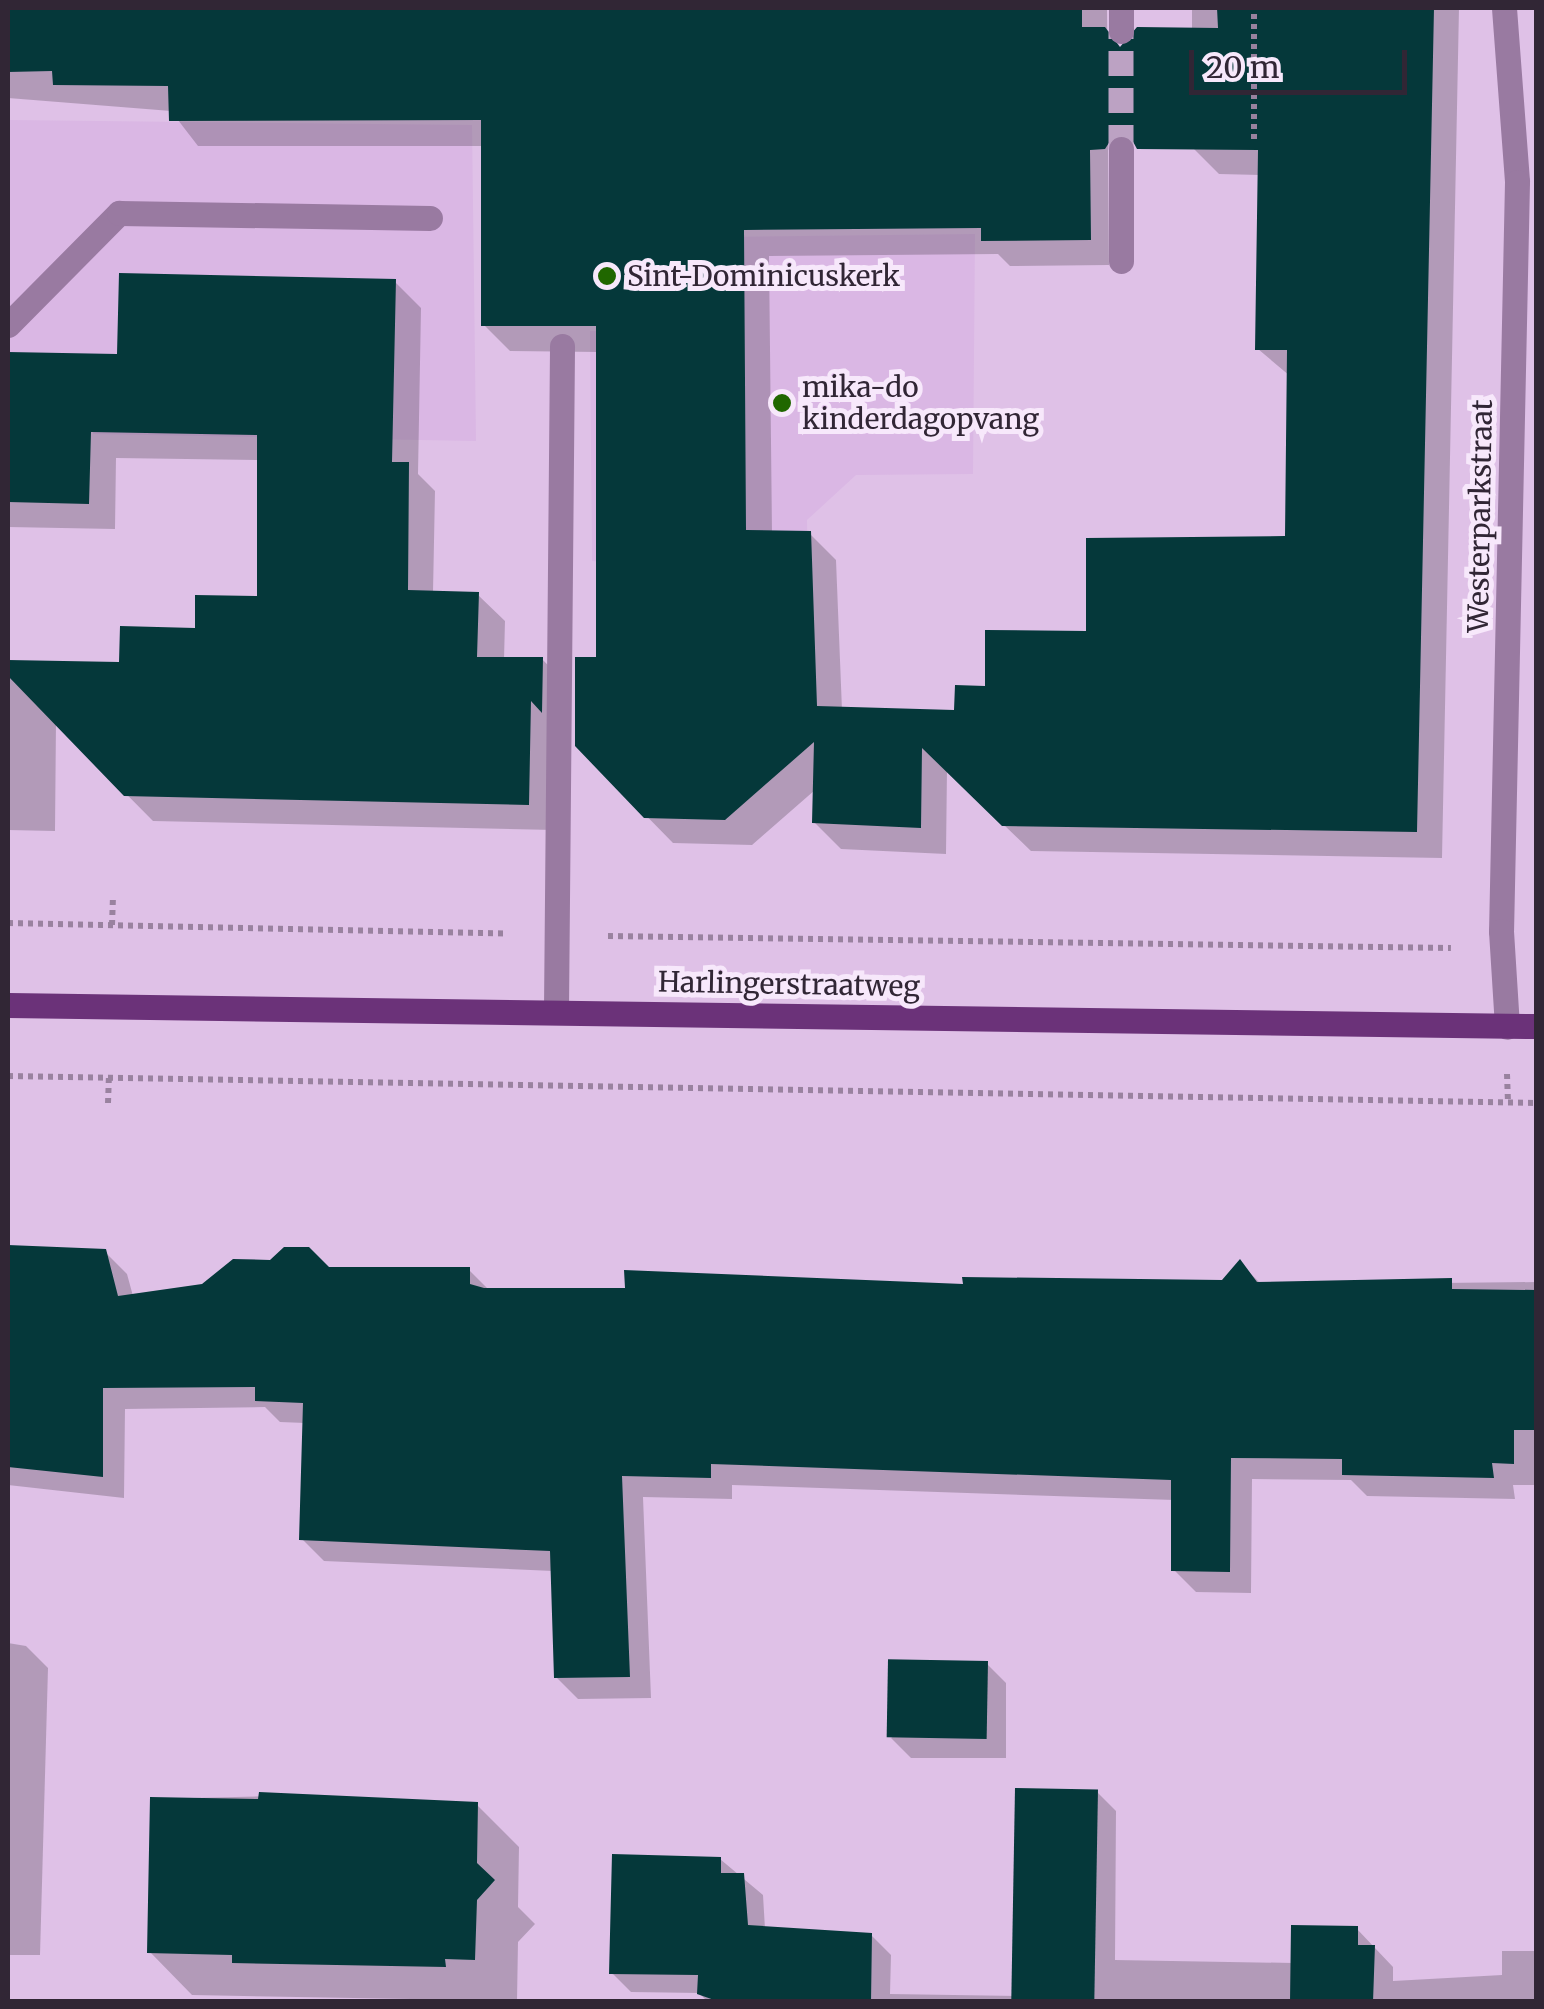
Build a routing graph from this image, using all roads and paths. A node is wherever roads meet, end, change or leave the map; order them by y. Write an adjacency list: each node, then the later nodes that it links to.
1 (1254, 8): 3 (path)
2 (1504, 8): 5 (street, Westerparkstraat)
3 (1254, 139)
4 (1121, 149): 7 (street)
5 (1527, 182): 14 (street, Westerparkstraat)
6 (430, 218): 8 (street)
7 (1121, 261)
8 (8, 325)
9 (562, 346): 13 (street)
10 (113, 897): 12 (path)
11 (8, 923): 12 (path)
12 (112, 926): 13 (path)
13 (558, 934): 14 (path); 18 (street)
14 (1504, 943): 19 (street, Westerparkstraat)
15 (8, 996): 16 (main road, Harlingerstraatweg)
16 (40, 1001): 17 (main road, Harlingerstraatweg); 18 (main road, Harlingerstraatweg)
17 (8, 1005)
18 (556, 1009): 19 (main road, Harlingerstraatweg)
19 (1507, 1026): 20 (main road, Harlingerstraatweg)
20 (1536, 1026)
21 (8, 1076): 22 (path)
22 (109, 1078): 23 (path); 24 (path)
23 (1536, 1102)
24 (108, 1103)

